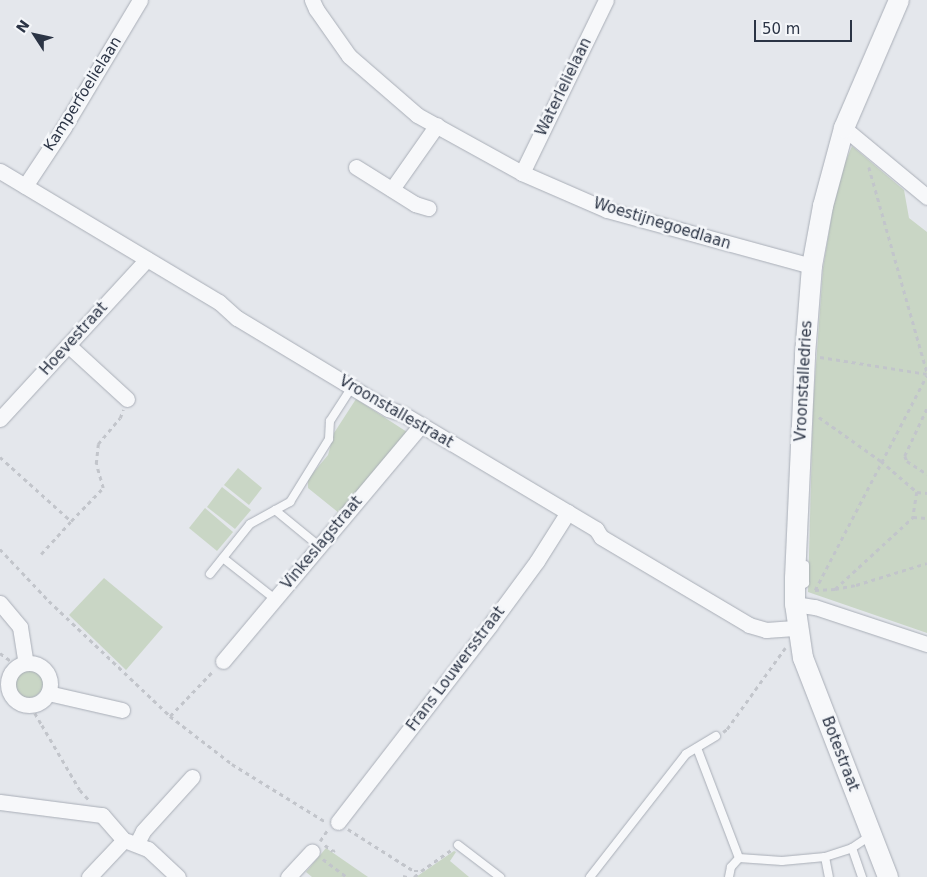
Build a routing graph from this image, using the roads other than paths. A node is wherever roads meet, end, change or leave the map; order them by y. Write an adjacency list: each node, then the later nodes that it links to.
1 (140, 0): 10 (street, Kamperfoelielaan)
2 (312, 0): 5 (street, Woestijnegoedlaan)
3 (606, 0): 9 (street, Waterlelielaan)
4 (899, 0): 6 (street, Vroonstalledries)
5 (437, 125): 9 (street, Woestijnegoedlaan); 11 (street)
6 (844, 128): 12 (street); 15 (street, Vroonstalledries)
7 (356, 167): 11 (street)
8 (0, 171): 10 (street, Vroonstallestraat)
9 (522, 173): 15 (street, Woestijnegoedlaan)
10 (25, 186): 14 (street, Vroonstallestraat)
11 (392, 188): 13 (street)
12 (924, 189)
13 (428, 208)
14 (147, 259): 16 (street, Hoevestraat); 17 (street, Vroonstallestraat)
15 (812, 266): 26 (street, Vroonstalledries)
16 (68, 345): 18 (street); 19 (street, Hoevestraat)
17 (352, 387): 20 (street, Vroonstallestraat); 21 (lane)
18 (126, 399)
19 (0, 419)
20 (421, 425): 22 (street, Vroonstallestraat); 23 (street, Vinkeslagstraat)
21 (275, 510): 23 (lane); 24 (lane)
22 (568, 512): 29 (street, Vroonstallestraat); 40 (street, Frans Louwersstraat)
23 (319, 546): 27 (street, Vinkeslagstraat)
24 (222, 558): 25 (lane); 27 (lane)
25 (210, 574)
26 (795, 597): 29 (street, Vroonstalledries); 30 (street)
27 (275, 599): 31 (street, Vinkeslagstraat)
28 (0, 603): 32 (street)
29 (798, 628): 41 (street, Botestraat)
30 (927, 644)
31 (223, 660)
32 (22, 664): 33 (street); 34 (street)
33 (4, 684): 34 (street)
34 (48, 693): 35 (street)
35 (122, 710)
36 (716, 736): 37 (lane)
37 (697, 748): 47 (lane); 48 (lane)
38 (192, 777): 42 (street)
39 (0, 802): 42 (street)
40 (335, 822)
41 (871, 836): 45 (lane); 56 (street, Botestraat)
42 (130, 842): 49 (street); 50 (street)
43 (458, 845): 52 (lane)
44 (316, 846): 51 (street)
45 (852, 848): 46 (lane); 55 (lane)
46 (825, 857): 47 (lane); 54 (lane)
47 (739, 858): 53 (lane)
48 (594, 876)
49 (89, 877)
50 (178, 877)
51 (288, 877)
52 (500, 877)
53 (729, 877)
54 (829, 877)
55 (862, 877)
56 (888, 877)

